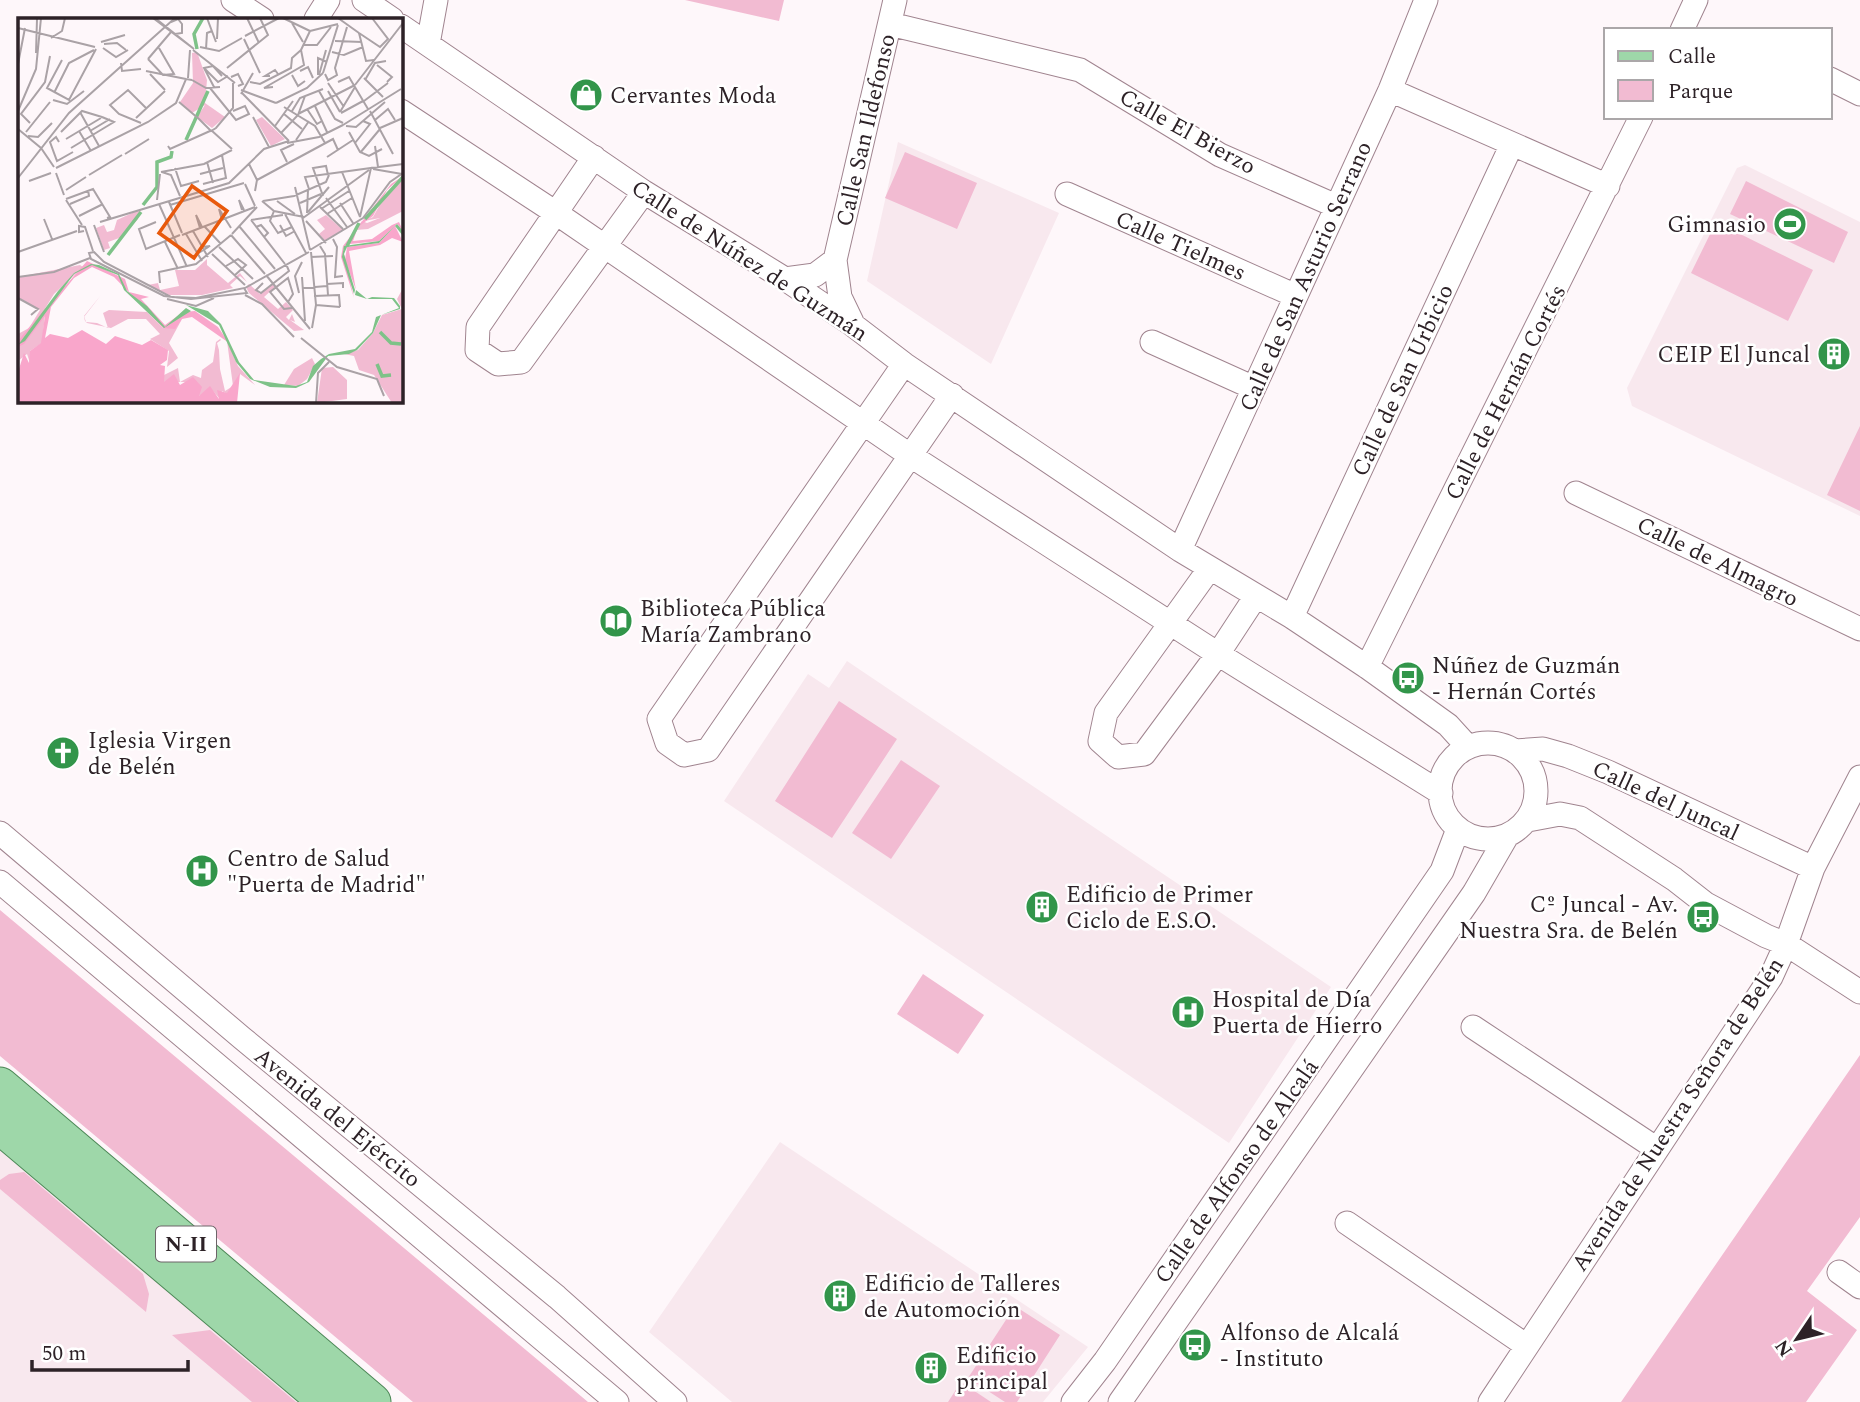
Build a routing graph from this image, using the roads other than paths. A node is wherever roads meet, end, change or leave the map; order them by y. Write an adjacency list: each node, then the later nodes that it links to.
1 (233, 0): 8 (street)
2 (328, 0): 9 (street)
3 (364, 0): 10 (street)
4 (436, 0): 14 (street)
5 (895, 0): 11 (street, Calle San Ildefonso)
6 (1426, 0): 16 (street, Calle de San Asturio Serrano)
7 (1696, 0): 13 (street)
8 (258, 13)
9 (317, 18)
10 (391, 18)
11 (890, 24): 25 (street, Calle El Bierzo); 28 (street, Calle San Ildefonso)
12 (402, 27): 14 (street, Calle de Núñez de Guzmán)
13 (1683, 28)
14 (428, 44): 21 (street, Calle de Núñez de Guzmán)
15 (1832, 80): 17 (street)
16 (1390, 90): 20 (street); 25 (street, Calle de San Asturio Serrano)
17 (1860, 94)
18 (402, 112): 26 (street)
19 (1641, 119): 22 (street, Calle de Hernán Cortés)
20 (1512, 144): 22 (street); 42 (street, Calle de San Urbicio)
21 (594, 157): 23 (street, Calle de Núñez de Guzmán); 26 (street)
22 (1608, 186): 46 (street, Calle de Hernán Cortés)
23 (644, 192): 27 (street); 29 (street, Calle de Núñez de Guzmán)
24 (1067, 194): 30 (street, Calle Tielmes)
25 (1336, 206): 30 (street, Calle de San Asturio Serrano)
26 (556, 213): 27 (street); 27 (street)
27 (606, 247): 36 (street)
28 (835, 260): 29 (street); 31 (street, Calle San Ildefonso)
29 (785, 279): 31 (street, Calle de Núñez de Guzmán)
30 (1296, 296): 34 (street, Calle de San Asturio Serrano)
31 (853, 325): 33 (street, Calle de Núñez de Guzmán)
32 (1152, 342): 34 (street)
33 (904, 364): 35 (street, Calle de Núñez de Guzmán); 36 (street)
34 (1254, 388): 39 (street, Calle de San Asturio Serrano)
35 (951, 395): 37 (street); 39 (street, Calle de Núñez de Guzmán)
36 (864, 423): 37 (street); 37 (street)
37 (911, 456): 43 (street)
38 (1576, 494): 44 (street, Calle de Almagro)
39 (1180, 550): 40 (street, Calle de Núñez de Guzmán)
40 (1210, 568): 41 (street, Calle de Núñez de Guzmán); 43 (street)
41 (1256, 596): 42 (street, Calle de Núñez de Guzmán); 45 (street)
42 (1292, 617): 46 (street, Calle de Núñez de Guzmán)
43 (1171, 624): 45 (street); 45 (street)
44 (1860, 629)
45 (1217, 654): 50 (street)
46 (1367, 667): 47 (street, Calle de Núñez de Guzmán)
47 (1468, 747): 48 (street); 50 (street)
48 (1515, 751): 51 (street); 55 (street, Calle del Juncal)
49 (1860, 777): 55 (street, Avenida de Nuestra Señora de Belén)
50 (1441, 793): 52 (street)
51 (1528, 820): 54 (street); 57 (street)
52 (1458, 830): 54 (street); 71 (street, Calle de Alfonso de Alcalá)
53 (0, 833): 70 (street, Avenida del Ejército)
54 (1507, 836): 72 (street, Calle de Alfonso de Alcalá)
55 (1813, 868): 57 (street, Avenida de Nuestra Señora de Belén)
56 (0, 882): 69 (street, Avenida del Ejército)
57 (1786, 944): 58 (street); 62 (street, Avenida de Nuestra Señora de Belén)
58 (1860, 992)
59 (1473, 1027): 62 (street)
60 (0, 1086): 68 (main road, N-II)
61 (0, 1125): 67 (main road, N-II)
62 (1657, 1149): 66 (street, Avenida de Nuestra Señora de Belén)
63 (1347, 1223): 66 (street)
64 (1839, 1272): 65 (street)
65 (1860, 1287)
66 (1527, 1346): 73 (street, Avenida de Nuestra Señora de Belén)
67 (328, 1402)
68 (372, 1402)
69 (617, 1402)
70 (675, 1402)
71 (1073, 1402)
72 (1120, 1402)
73 (1490, 1402)

